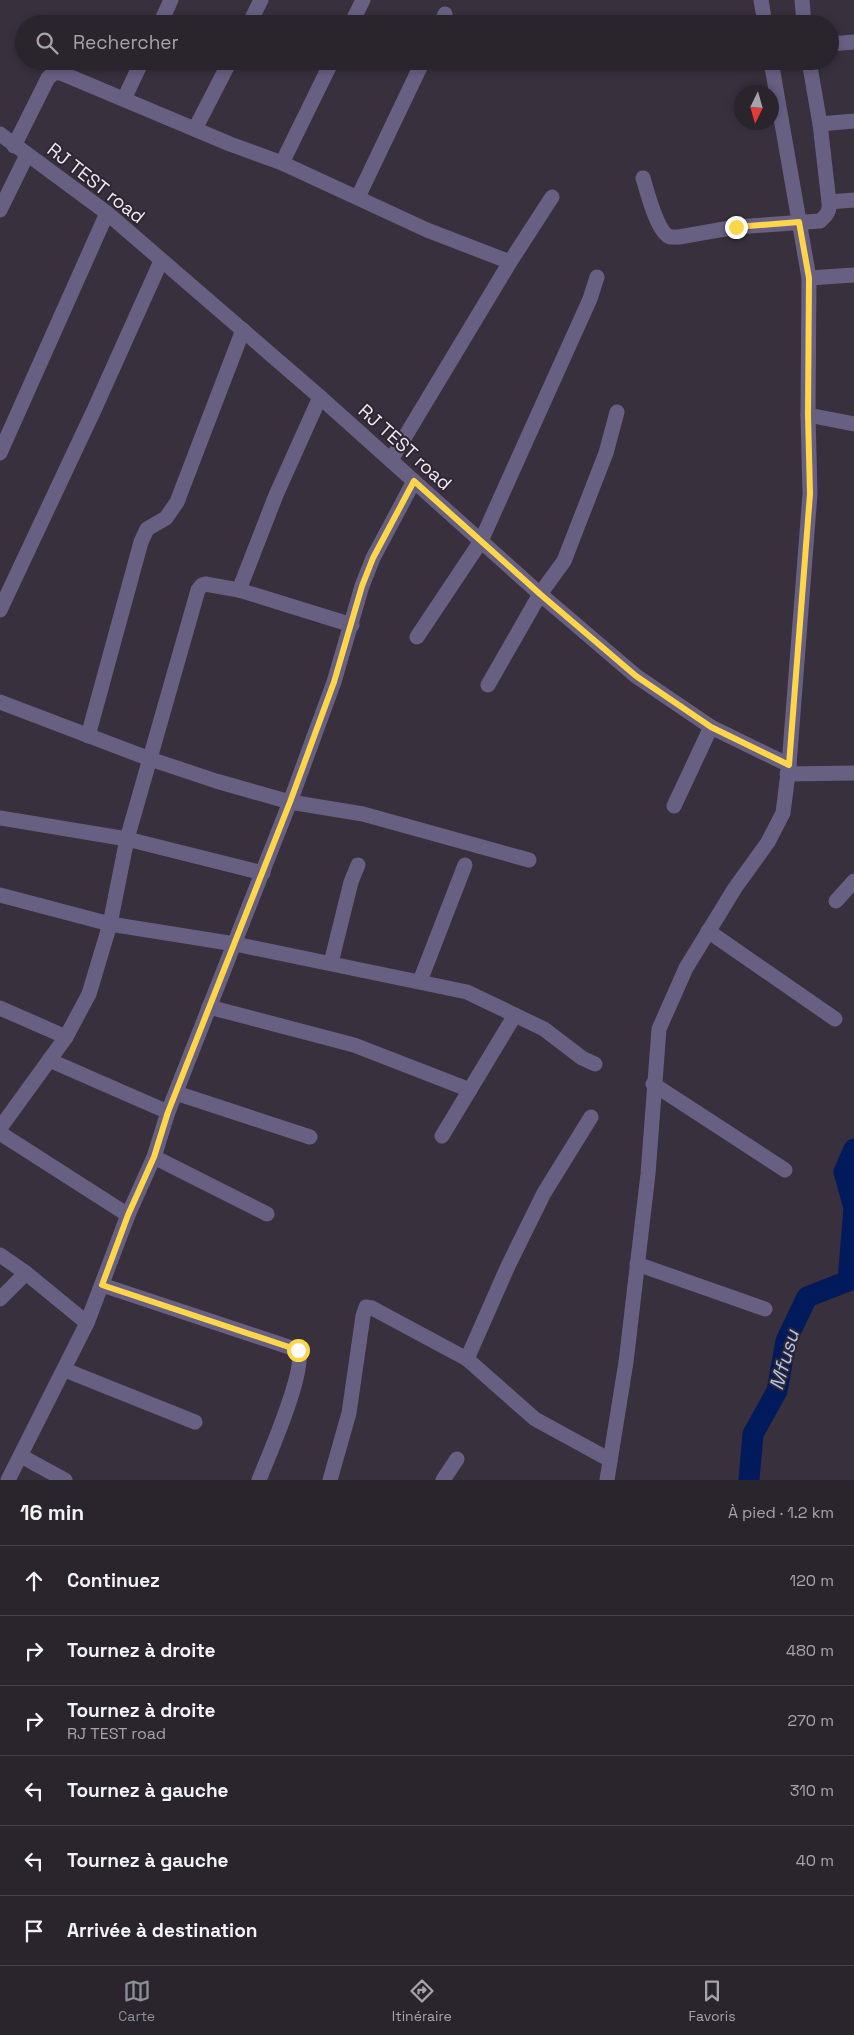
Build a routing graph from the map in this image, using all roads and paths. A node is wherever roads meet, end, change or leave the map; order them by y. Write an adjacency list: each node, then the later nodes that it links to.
1 (171, 0): 6 (street)
2 (261, 0): 7 (street)
3 (363, 0): 8 (street)
4 (761, 0): 9 (street)
5 (802, 0): 10 (street)
6 (164, 15)
7 (254, 15)
8 (356, 15)
9 (764, 15)
10 (803, 15)
11 (854, 42): 12 (street)
12 (839, 43)
13 (138, 70): 19 (street)
14 (225, 70): 22 (street)
15 (328, 70): 26 (street)
16 (419, 70): 28 (street)
17 (773, 70): 34 (street)
18 (811, 70): 21 (street)
19 (124, 99): 22 (street); 24 (street)
20 (854, 121): 21 (street)
21 (820, 124): 31 (street)
22 (195, 129): 26 (street)
23 (0, 134): 24 (street, RJ TEST road)
24 (14, 146): 25 (street, RJ TEST road)
25 (27, 155): 32 (street); 33 (street, RJ TEST road)
26 (282, 163): 28 (street)
27 (643, 178): 34 (street)
28 (358, 197): 36 (street)
29 (552, 197): 36 (street)
30 (854, 200): 31 (street)
31 (829, 202): 34 (street)
32 (0, 210)
33 (106, 213): 35 (street, RJ TEST road); 45 (street)
34 (799, 222): 39 (street)
35 (161, 261): 40 (street, RJ TEST road); 51 (street)
36 (510, 262): 46 (street)
37 (854, 275): 39 (street)
38 (597, 277): 48 (street)
39 (809, 278): 43 (street)
40 (243, 330): 41 (street, RJ TEST road); 57 (street)
41 (320, 397): 46 (street, RJ TEST road); 49 (street)
42 (617, 412): 50 (street)
43 (808, 415): 44 (street); 59 (street)
44 (854, 424)
45 (0, 453)
46 (391, 460): 47 (street, RJ TEST road)
47 (414, 481): 48 (street, RJ TEST road); 52 (street)
48 (481, 541): 50 (street, RJ TEST road); 53 (street)
49 (239, 590): 52 (street); 58 (street)
50 (540, 594): 54 (street); 56 (street, RJ TEST road)
51 (0, 610)
52 (352, 625): 61 (street)
53 (417, 637)
54 (488, 685)
55 (0, 702): 57 (street)
56 (711, 727): 59 (street, RJ TEST road); 62 (street)
57 (88, 736): 58 (street)
58 (150, 759): 61 (street); 64 (street)
59 (788, 770): 60 (street); 73 (street)
60 (854, 773)
61 (290, 802): 65 (street); 68 (street)
62 (674, 806)
63 (0, 818): 64 (street)
64 (127, 839): 68 (street); 72 (street)
65 (529, 860)
66 (358, 865): 75 (street)
67 (466, 865): 76 (street)
68 (263, 873): 74 (street)
69 (854, 881): 71 (street)
70 (0, 894): 72 (street)
71 (836, 901)
72 (110, 924): 74 (street); 81 (street)
73 (708, 931): 80 (street); 84 (street)
74 (235, 944): 75 (street); 77 (street)
75 (331, 963): 76 (street)
76 (420, 981): 79 (street)
77 (209, 1007): 85 (street); 86 (street)
78 (0, 1008): 81 (street)
79 (515, 1015): 83 (street); 85 (street)
80 (834, 1019)
81 (66, 1037): 82 (street)
82 (49, 1060): 87 (street); 89 (street)
83 (595, 1064)
84 (653, 1084): 94 (street); 98 (street)
85 (470, 1090): 91 (street)
86 (176, 1094): 87 (street); 92 (street)
87 (168, 1112): 93 (street)
88 (591, 1117): 104 (street)
89 (0, 1128)
90 (0, 1133): 96 (street)
91 (442, 1136)
92 (310, 1137)
93 (154, 1157): 95 (street); 96 (street)
94 (785, 1170)
95 (267, 1214)
96 (128, 1215): 100 (street)
97 (0, 1255): 99 (street)
98 (637, 1264): 102 (street); 109 (street)
99 (26, 1273): 101 (street); 103 (street)
100 (102, 1285): 103 (street); 112 (street)
101 (0, 1299)
102 (765, 1309)
103 (87, 1323): 105 (street)
104 (468, 1359): 109 (street); 113 (street)
105 (65, 1370): 106 (street); 107 (street)
106 (195, 1422)
107 (22, 1456): 110 (street); 111 (street)
108 (457, 1459): 114 (street)
109 (610, 1460): 115 (street)
110 (8, 1480)
111 (65, 1480)
112 (259, 1480)
113 (330, 1480)
114 (443, 1480)
115 (607, 1480)

